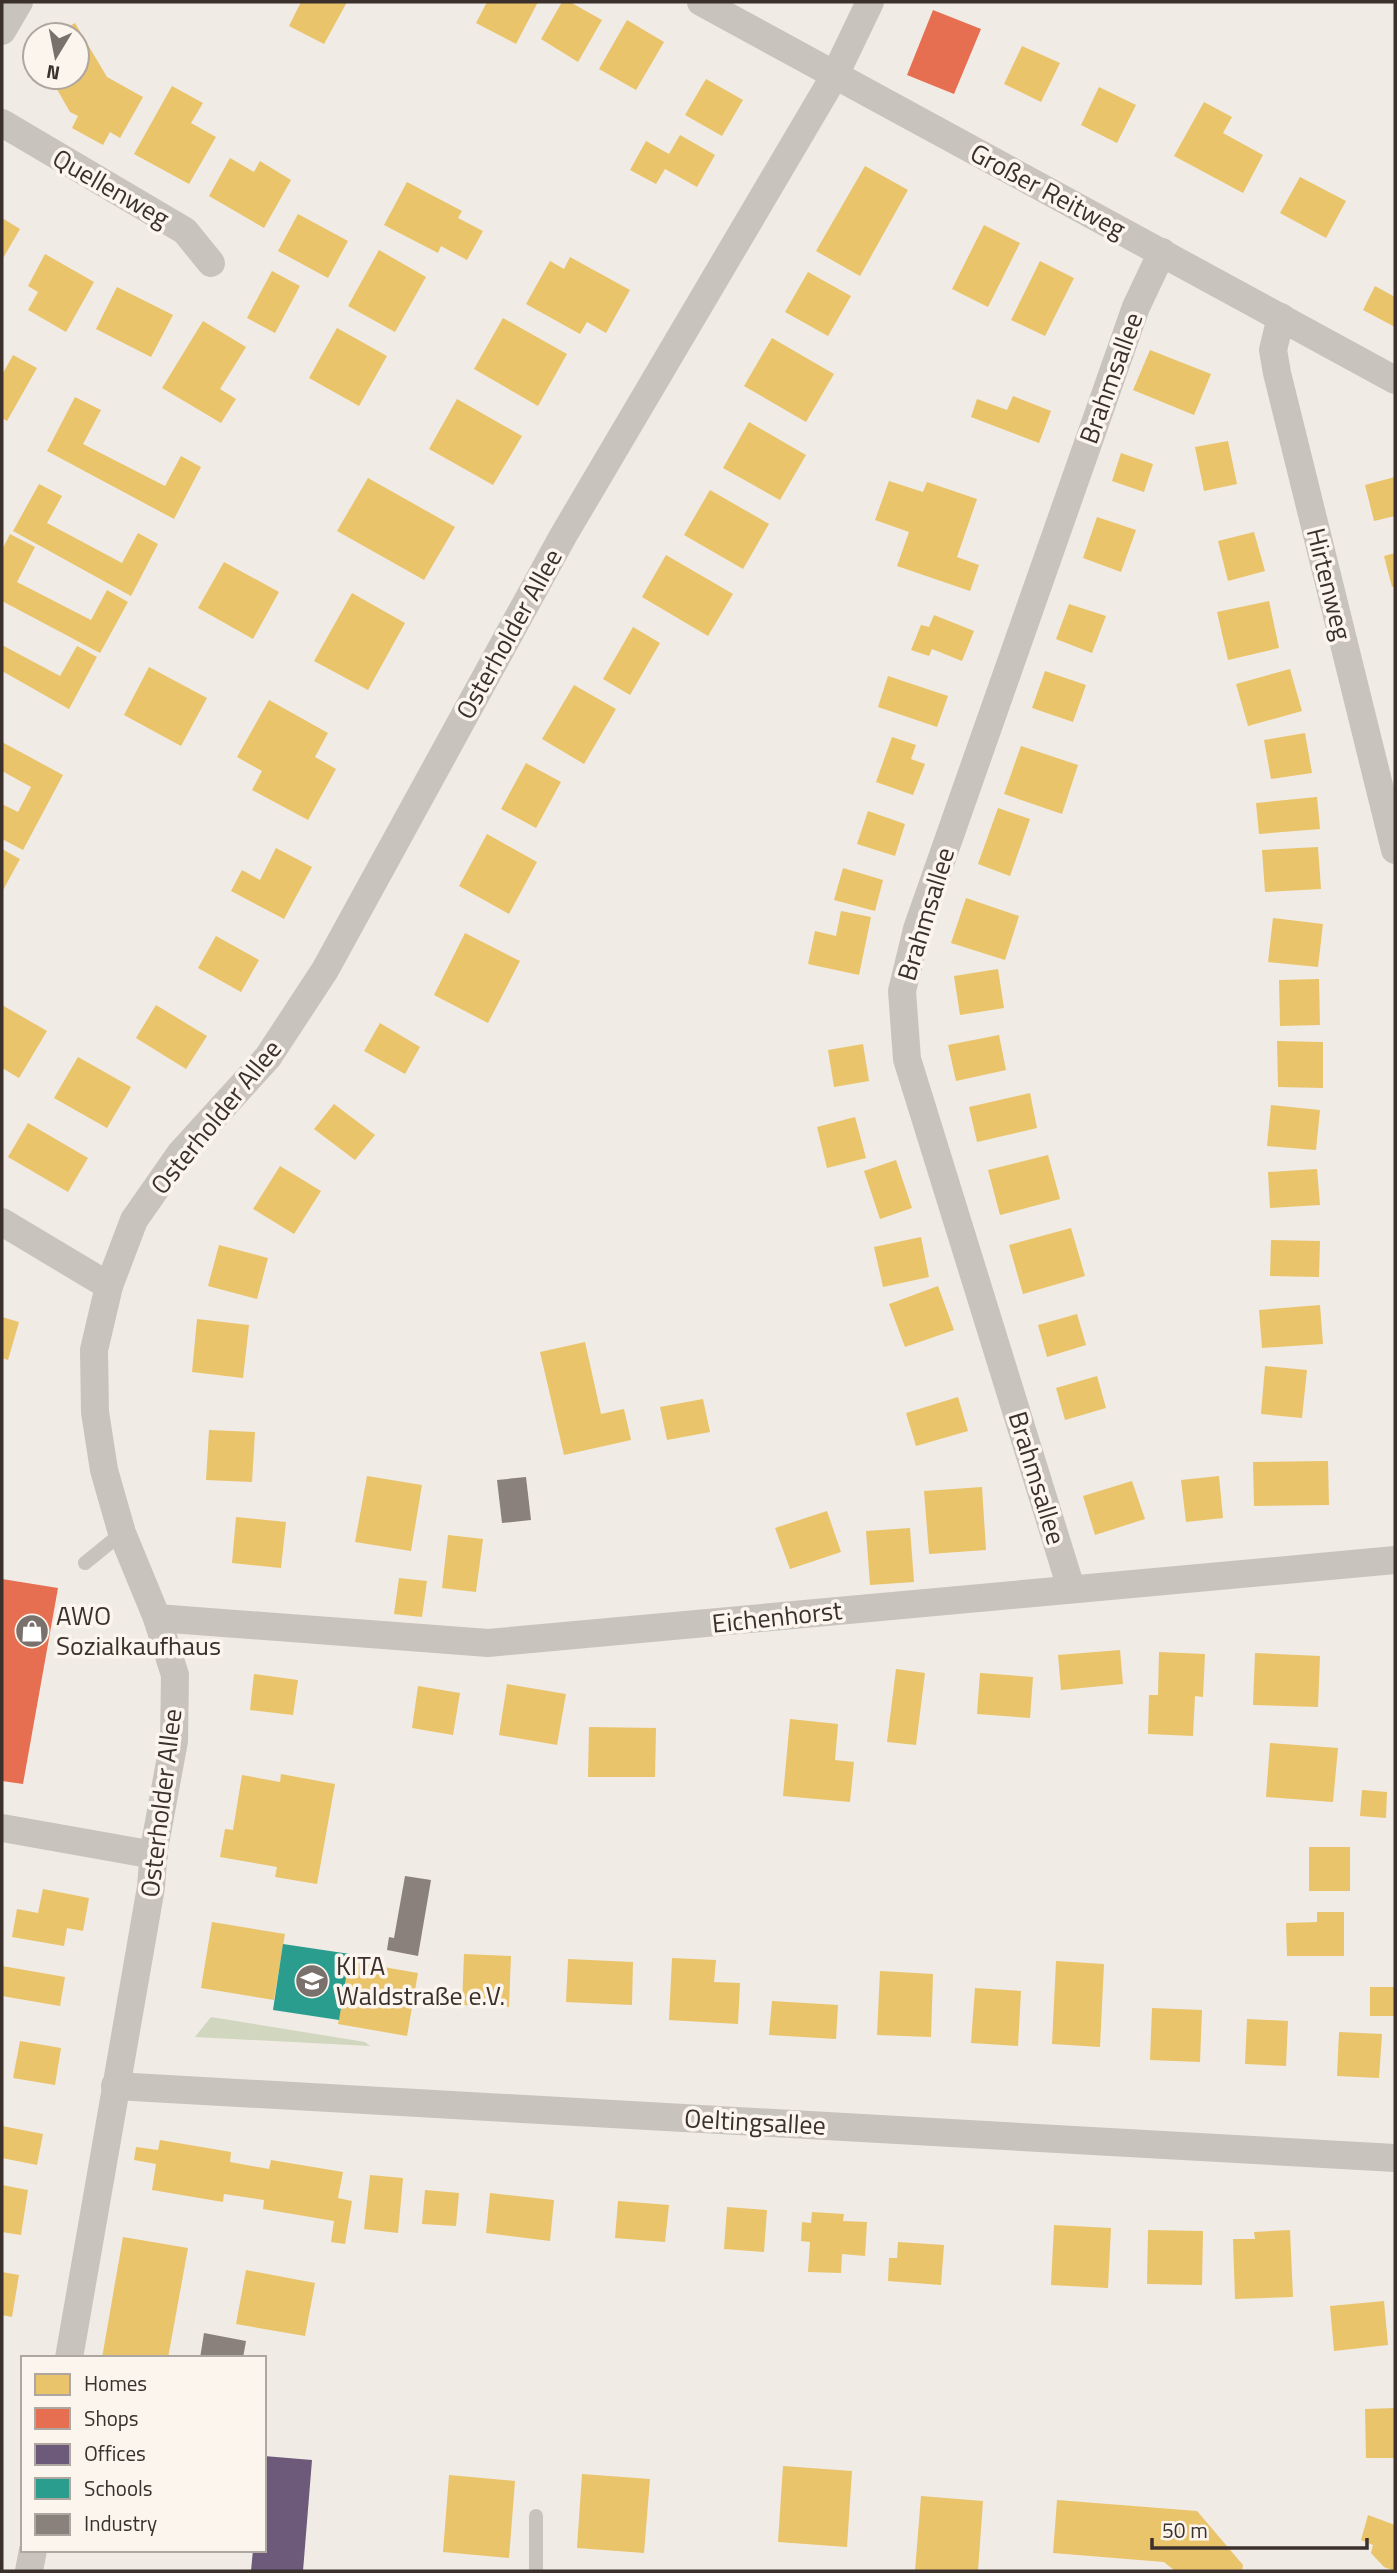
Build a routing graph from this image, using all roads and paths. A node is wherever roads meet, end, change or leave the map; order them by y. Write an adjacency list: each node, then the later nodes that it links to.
1 (19, 2): 4 (street)
2 (701, 2): 5 (street, Großer Reitweg)
3 (870, 2): 5 (street, Osterholder Allee)
4 (2, 31)
5 (835, 75): 7 (street, Großer Reitweg); 13 (street, Osterholder Allee)
6 (2, 123): 8 (street, Quellenweg)
7 (1162, 252): 9 (street, Großer Reitweg); 17 (street, Brahmsallee)
8 (211, 263)
9 (1280, 317): 10 (street, Großer Reitweg); 11 (street, Hirtenweg)
10 (1395, 380)
11 (1395, 850)
12 (2, 1222): 13 (street)
13 (109, 1286): 14 (street, Osterholder Allee)
14 (122, 1533): 16 (lane); 18 (street, Osterholder Allee)
15 (1395, 1560): 17 (street, Eichenhorst)
16 (85, 1563)
17 (1071, 1588): 18 (street, Eichenhorst)
18 (157, 1618): 20 (street, Osterholder Allee)
19 (2, 1828): 20 (street)
20 (154, 1855): 21 (street, Osterholder Allee)
21 (115, 2086): 22 (street, Oeltingsallee); 23 (street, Osterholder Allee)
22 (1395, 2158)
23 (69, 2356)
24 (536, 2516): 27 (lane)
25 (33, 2552): 26 (street)
26 (29, 2571)
27 (536, 2571)

